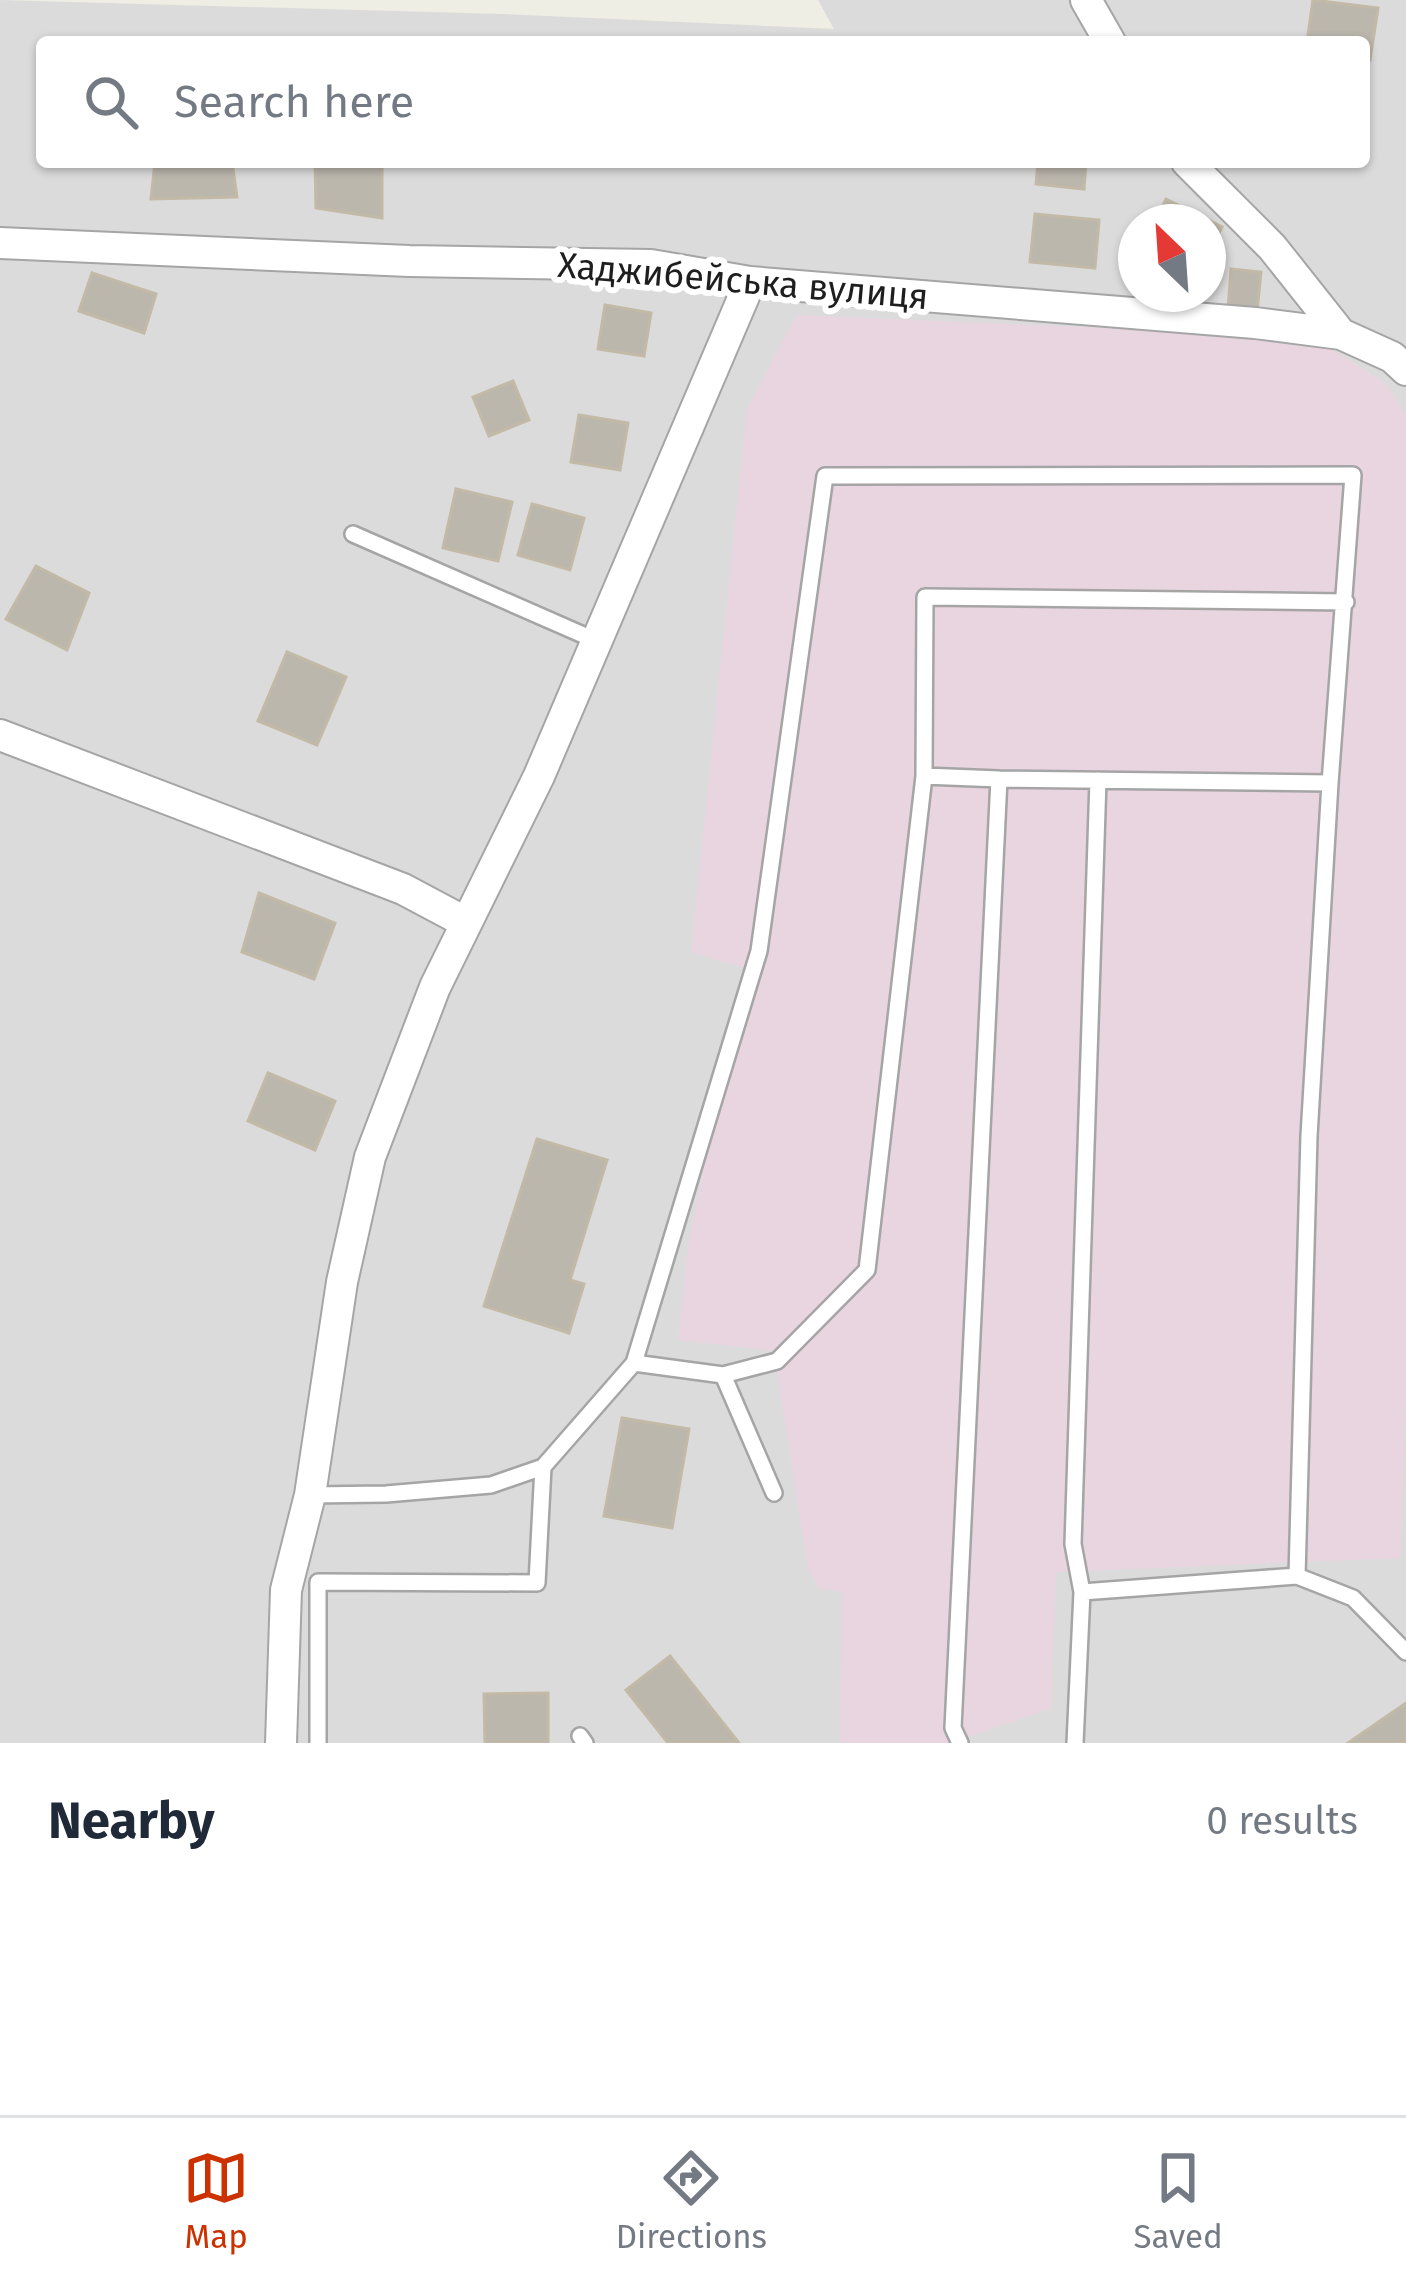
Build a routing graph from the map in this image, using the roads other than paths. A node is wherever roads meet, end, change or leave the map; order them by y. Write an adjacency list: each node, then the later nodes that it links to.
1 (1086, 0): 2 (street)
2 (1107, 36)
3 (1193, 168): 6 (street)
4 (0, 243): 5 (street, Хаджибейська вулиця)
5 (750, 282): 6 (street, Хаджибейська вулиця); 10 (street)
6 (1341, 334): 7 (street)
7 (1406, 370)
8 (352, 534): 10 (lane)
9 (1346, 602): 12 (lane); 15 (lane); 17 (lane)
10 (597, 641): 16 (street)
11 (0, 735): 16 (street)
12 (924, 776): 13 (lane); 18 (lane)
13 (999, 779): 14 (lane); 27 (lane)
14 (1098, 780): 15 (lane); 23 (lane)
15 (1330, 783): 22 (lane)
16 (464, 922): 21 (street)
17 (634, 1363): 18 (lane); 19 (lane)
18 (723, 1375): 20 (lane)
19 (543, 1467): 21 (lane); 26 (lane)
20 (774, 1493)
21 (310, 1495): 25 (street)
22 (1298, 1576): 23 (lane); 24 (lane)
23 (1082, 1592): 28 (lane)
24 (1406, 1652)
25 (281, 1743)
26 (318, 1743)
27 (960, 1743)
28 (1075, 1743)

